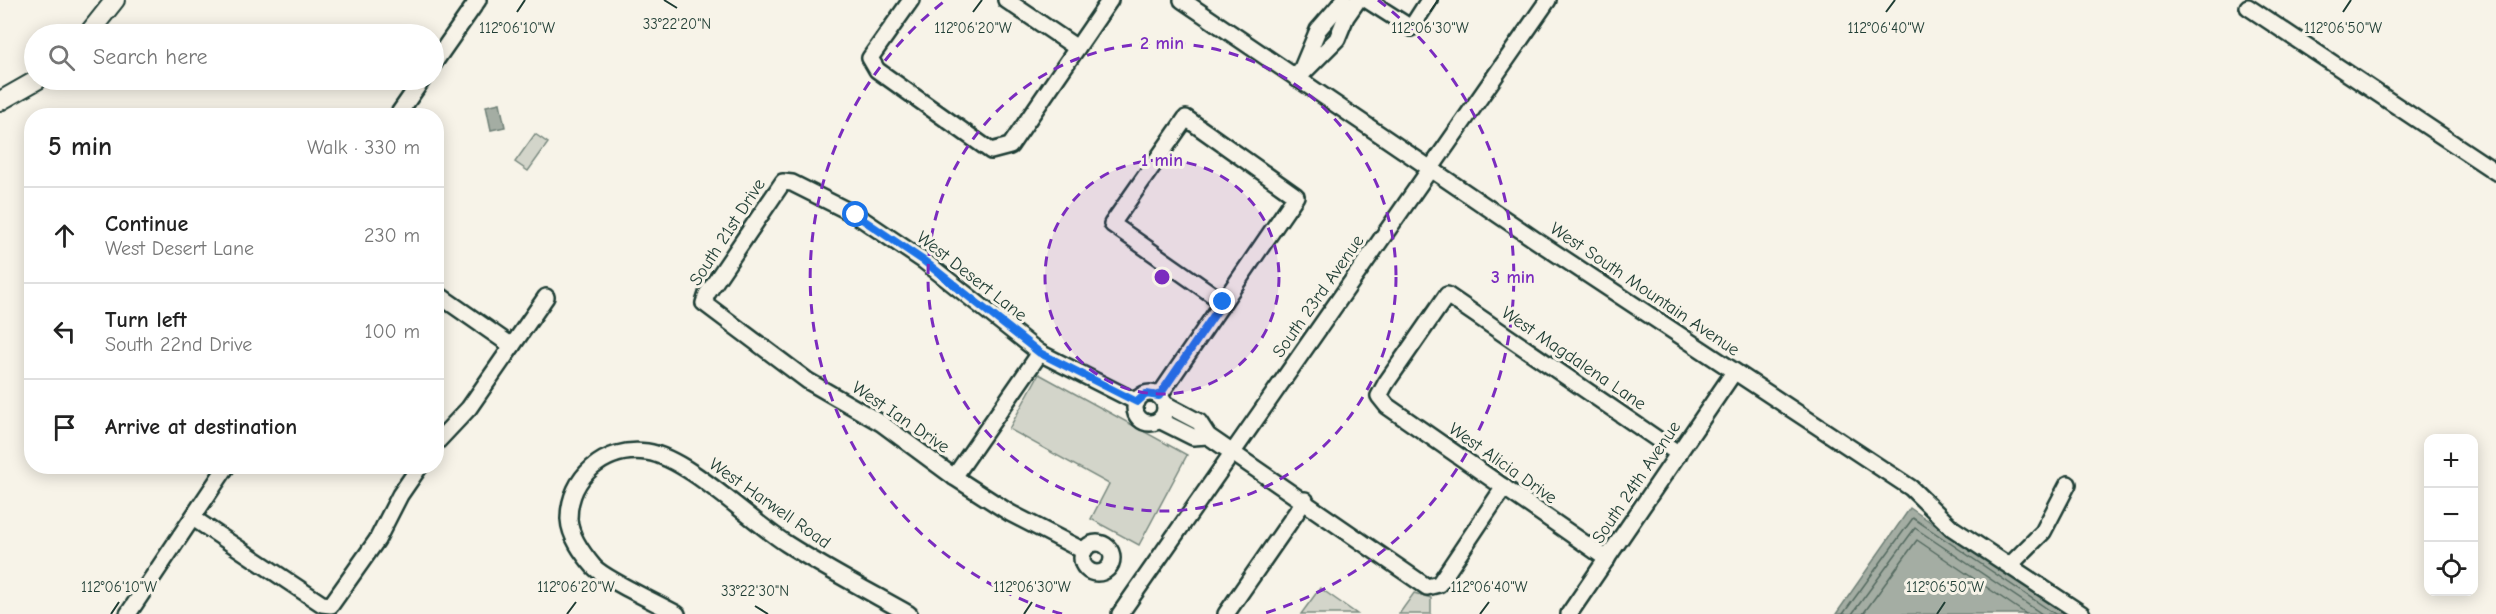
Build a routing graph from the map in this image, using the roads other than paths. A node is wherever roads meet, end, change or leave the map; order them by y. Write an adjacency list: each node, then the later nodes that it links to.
1 (115, 0): 13 (main road)
2 (478, 0): 15 (street)
3 (911, 0): 14 (street)
4 (1006, 0): 14 (street)
5 (1110, 0): 14 (street)
6 (1182, 0): 16 (street, West South Mountain Avenue)
7 (1344, 0): 16 (street)
8 (1358, 0): 16 (street)
9 (1367, 0): 10 (street)
10 (1429, 0)
11 (1548, 0): 21 (street, South 23rd Avenue)
12 (2248, 7): 22 (street)
13 (96, 24)
14 (1077, 48)
15 (444, 49)
16 (1297, 79): 21 (street, West South Mountain Avenue)
17 (24, 87): 19 (main road)
18 (415, 90): 20 (street)
19 (0, 101)
20 (403, 108)
21 (1430, 169): 31 (street, West South Mountain Avenue); 39 (street, South 23rd Avenue)
22 (2496, 172)
23 (783, 182): 28 (street, South 21st Drive); 30 (street, West Desert Lane)
24 (1447, 295): 40 (street, West Magdalena Lane); 45 (street, West Alicia Drive)
25 (546, 297): 29 (street)
26 (444, 299): 29 (street)
27 (1223, 302): 27 (street); 32 (street)
28 (704, 303): 43 (street, West Ian Drive)
29 (512, 346): 37 (street)
30 (1040, 353): 33 (street, West Desert Lane); 43 (street)
31 (1734, 372): 40 (street, South 24th Avenue); 50 (street, West South Mountain Avenue)
32 (1162, 400): 33 (street); 34 (street); 35 (street)
33 (1137, 402): 35 (street)
34 (1189, 416): 36 (street); 38 (street)
35 (1159, 420): 36 (street)
36 (1179, 431): 38 (street)
37 (444, 435)
38 (1208, 436): 39 (street)
39 (1233, 452): 46 (street); 54 (street, South 23rd Avenue)
40 (1679, 454): 49 (street, South 24th Avenue)
41 (222, 474): 47 (street)
42 (414, 474): 47 (street)
43 (954, 477): 48 (street, West Ian Drive)
44 (2068, 484): 50 (street)
45 (1504, 487): 46 (street); 49 (street, West Alicia Drive)
46 (1305, 500): 55 (street)
47 (193, 518): 51 (street)
48 (1084, 551)
49 (1607, 559): 56 (street, South 24th Avenue)
50 (2010, 566): 57 (street, West South Mountain Avenue)
51 (128, 614)
52 (677, 614): 53 (street, West Harwell Road)
53 (909, 614)
54 (1120, 614)
55 (1226, 614)
56 (1569, 614)
57 (2082, 614)

